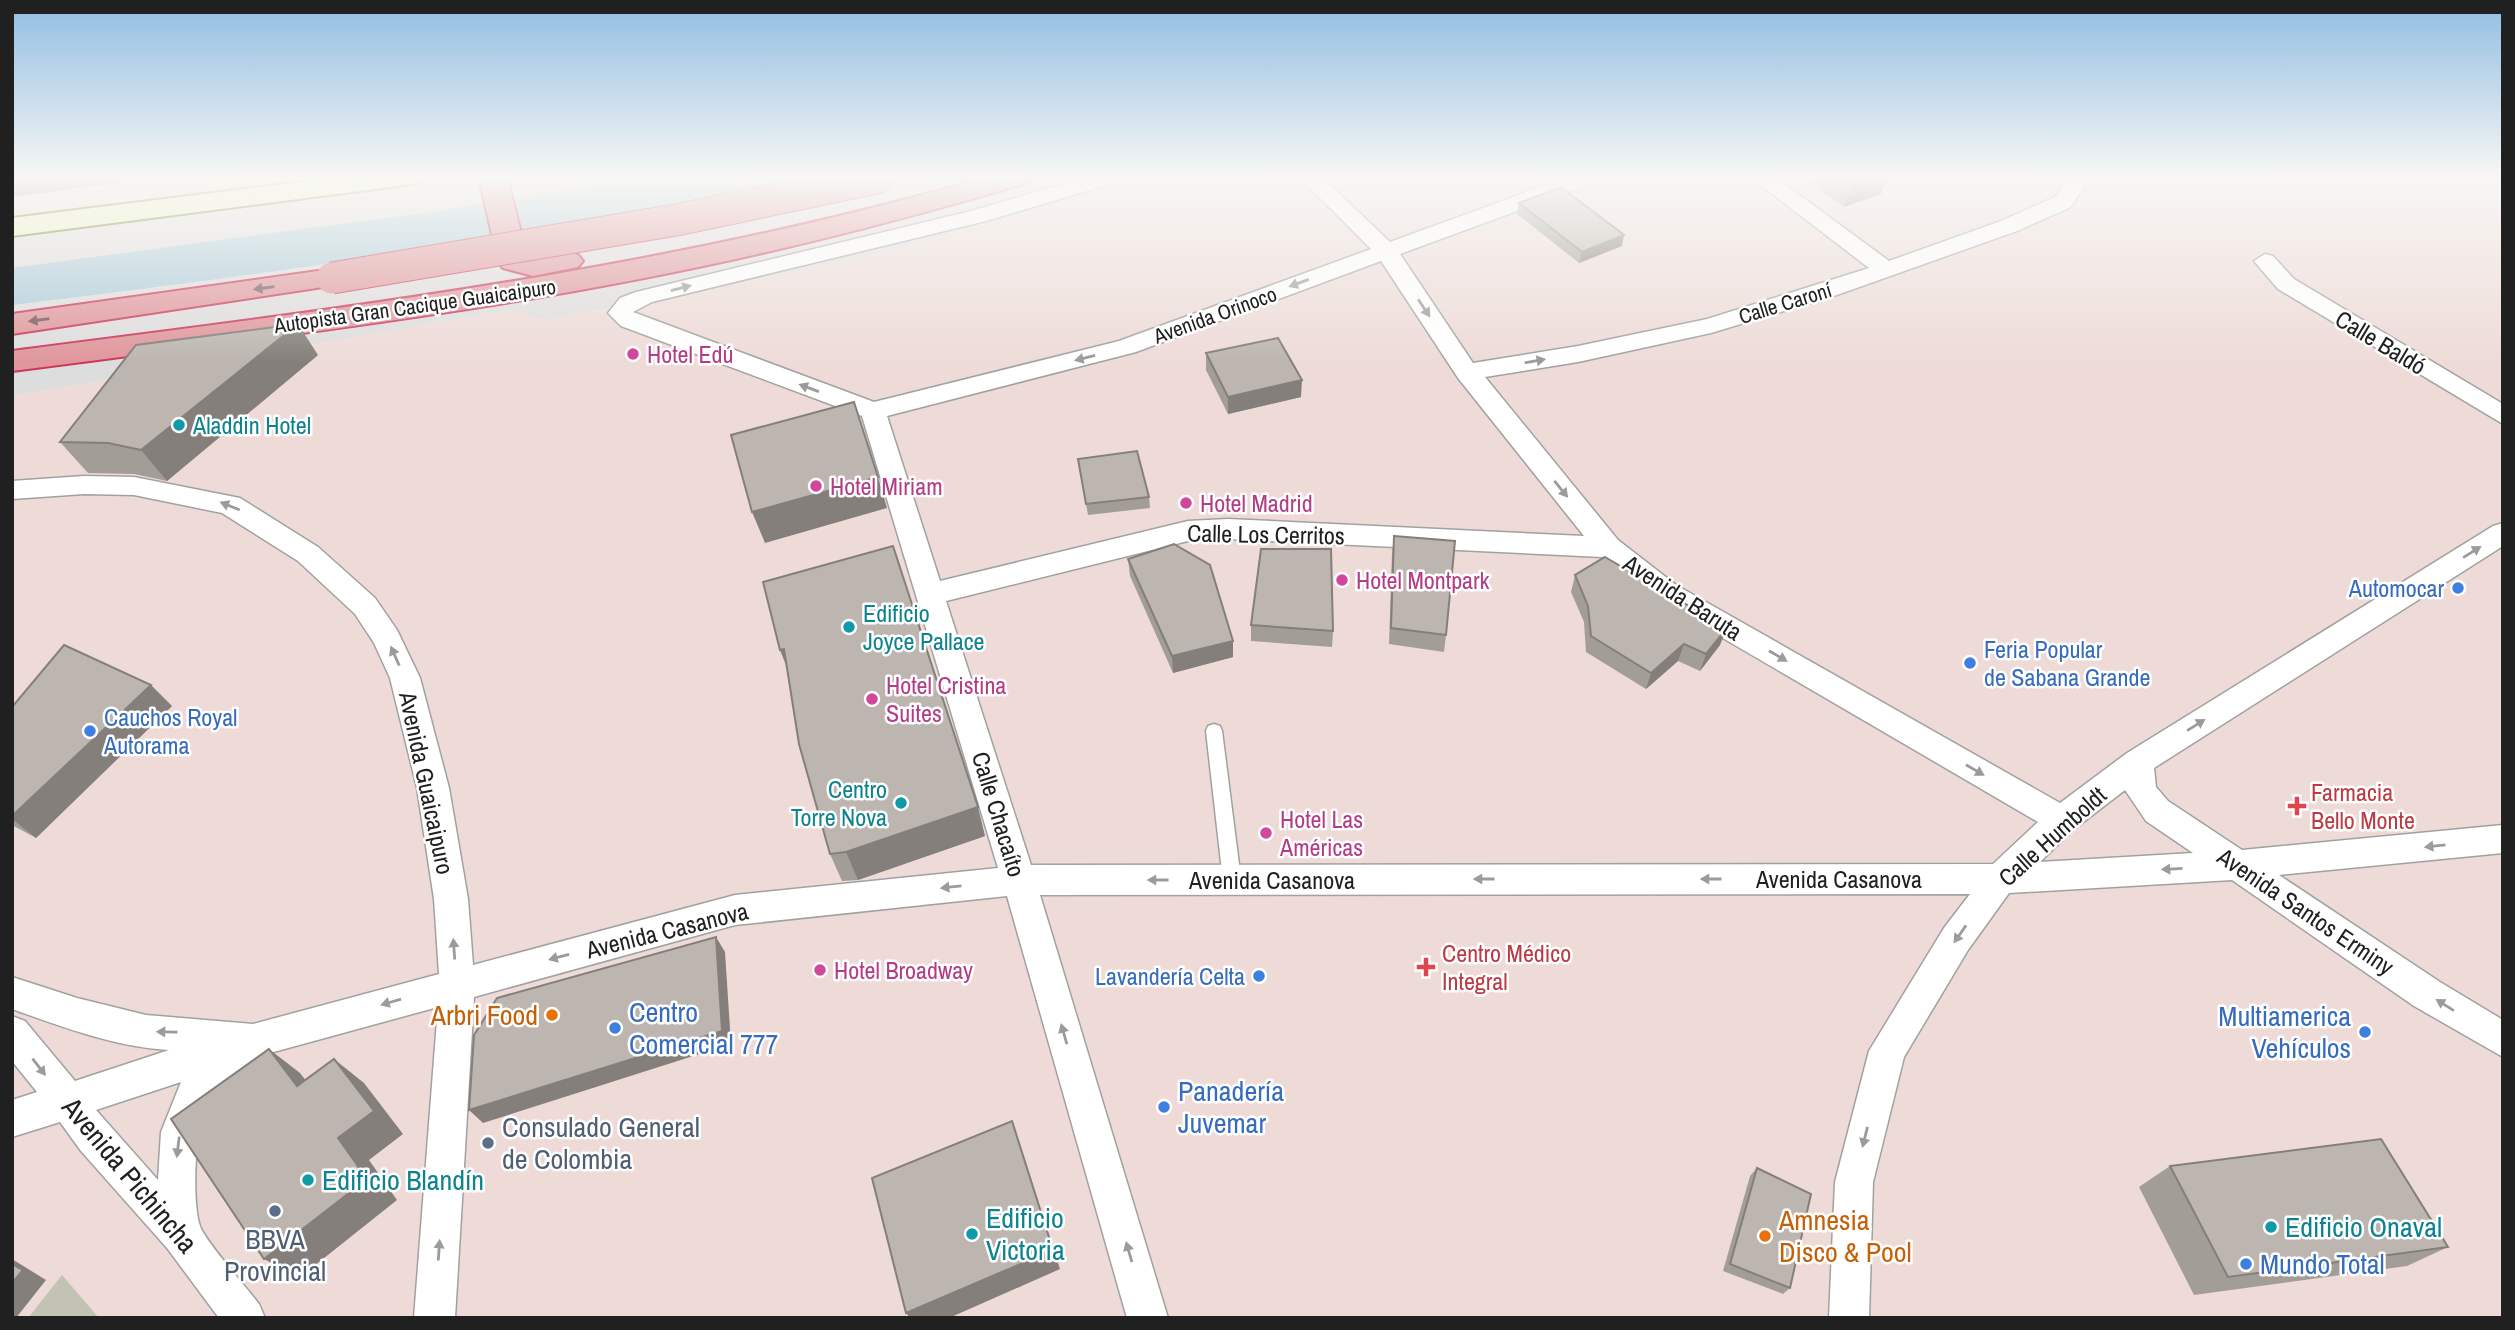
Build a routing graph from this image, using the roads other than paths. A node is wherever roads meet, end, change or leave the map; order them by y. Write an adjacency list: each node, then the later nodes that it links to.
1 (508, 239): 3 (highway)
2 (565, 239): 13 (highway, Autopista Gran Cacique Guaicaipuro, one-way to 13, bridge)
3 (680, 239)
4 (789, 239): 14 (highway, Autopista Gran Cacique Guaicaipuro)
5 (883, 239): 18 (street, one-way to 5)
6 (1374, 239): 10 (street, Avenida Baruta)
7 (1419, 239): 10 (street, Avenida Orinoco)
8 (1844, 239): 12 (street)
9 (1972, 239): 12 (street, Calle Caroní)
10 (1386, 251): 16 (street, Avenida Baruta, one-way to 16); 18 (street, Avenida Orinoco, one-way to 18)
11 (2265, 261): 19 (street, Calle Baldó)
12 (1886, 270): 16 (street, Calle Caroní, one-way to 12)
13 (12, 324)
14 (189, 338): 15 (highway, Autopista Gran Cacique Guaicaipuro); 17 (highway)
15 (12, 361)
16 (1467, 372): 22 (street, Avenida Baruta, one-way to 22)
17 (12, 382)
18 (873, 411): 23 (street, Calle Chacaíto)
19 (2503, 416)
20 (12, 490): 32 (street, Avenida Guaicaipuro, one-way to 20)
21 (2503, 533): 25 (street, Calle Humboldt, one-way to 21)
22 (1608, 547): 23 (street, Calle Los Cerritos); 26 (street, Avenida Baruta, one-way to 26)
23 (932, 594): 30 (street, Calle Chacaíto)
24 (1214, 731): 31 (lane)
25 (2138, 762): 26 (street, Calle Humboldt); 28 (street, Avenida Santos Erminy)
26 (2062, 820): 29 (street, Calle Humboldt)
27 (2503, 839): 28 (street, Avenida Casanova, one-way to 28)
28 (2240, 865): 29 (street, Avenida Casanova, one-way to 29); 36 (street, Avenida Santos Erminy, one-way to 28)
29 (2000, 878): 31 (street, Avenida Casanova, one-way to 31); 43 (street, Calle Humboldt, one-way to 43)
30 (1019, 880): 31 (street, Avenida Casanova, one-way to 30); 32 (street, Avenida Casanova, one-way to 32); 42 (street, Calle Chacaíto, one-way to 30)
31 (1232, 880)
32 (457, 984): 35 (street, Avenida Casanova, one-way to 35); 41 (street, Avenida Guaicaipuro, one-way to 32)
33 (12, 992): 35 (street, one-way to 33)
34 (12, 1033): 37 (street, Avenida Pichincha, one-way to 37)
35 (260, 1039): 37 (street, Avenida Casanova); 39 (street, one-way to 39)
36 (2503, 1040)
37 (67, 1100): 38 (street, Avenida Casanova); 39 (street, Avenida Pichincha)
38 (12, 1119)
39 (181, 1234): 40 (street, Avenida Pichincha)
40 (245, 1318)
41 (434, 1318)
42 (1148, 1318)
43 (1849, 1318)

